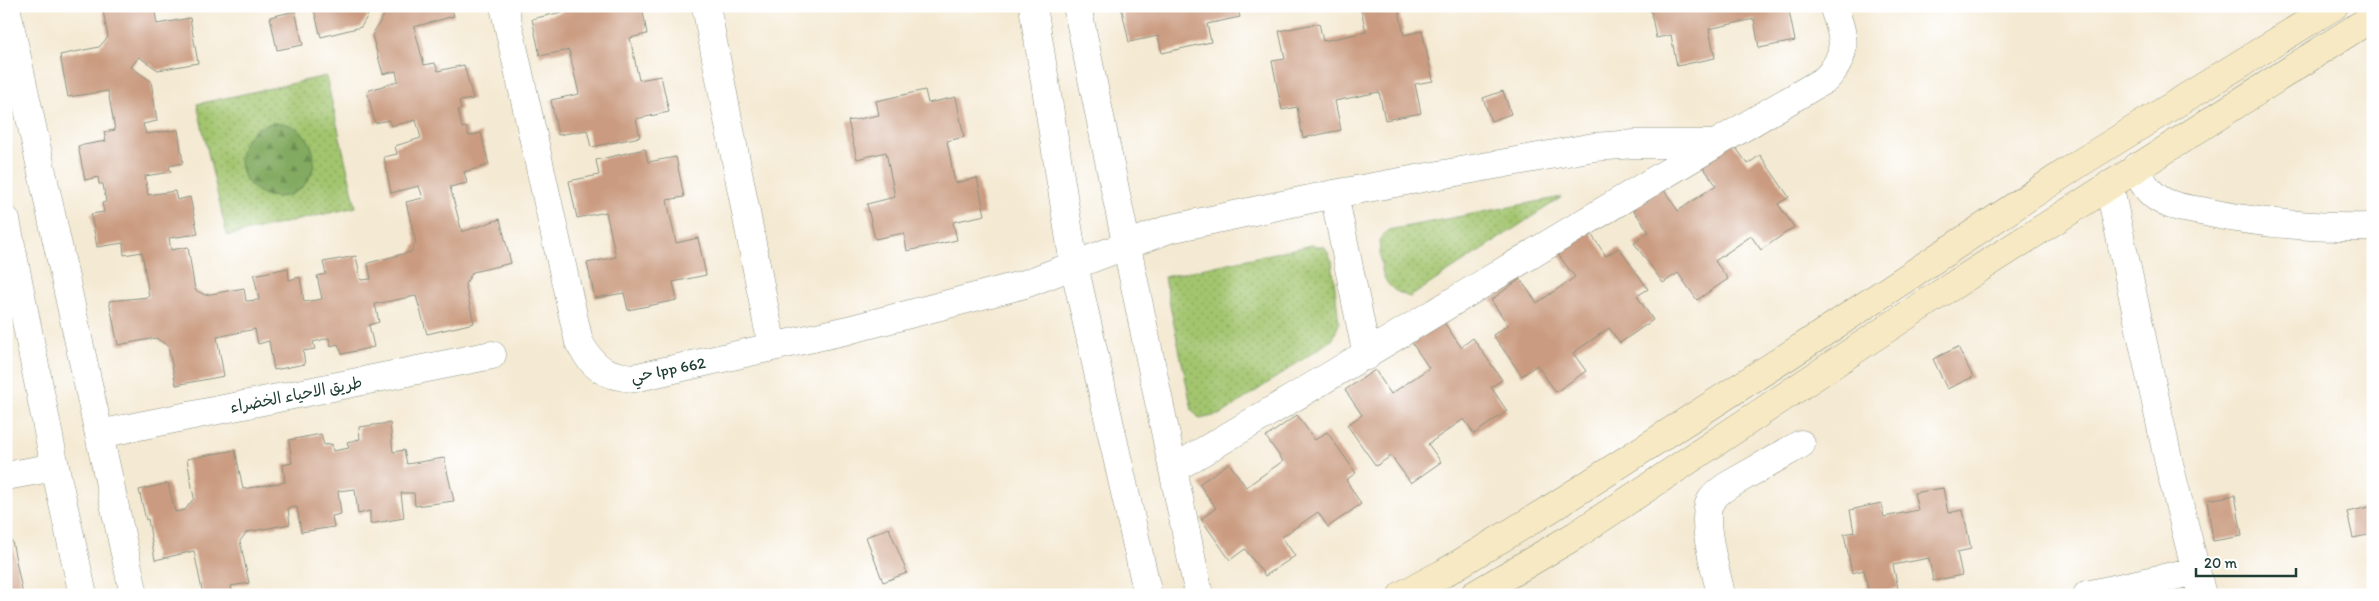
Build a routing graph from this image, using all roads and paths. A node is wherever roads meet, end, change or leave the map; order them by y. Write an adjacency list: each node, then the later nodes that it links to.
1 (504, 6): 17 (street, حي lpp 662)
2 (706, 6): 17 (street)
3 (1032, 6): 16 (street)
4 (1077, 6): 15 (street)
5 (1833, 6): 9 (street)
6 (2334, 6): 30 (main road)
7 (6, 8): 20 (street)
8 (2373, 17): 10 (main road)
9 (1714, 144): 12 (street, حي lpp 662); 19 (street)
10 (2136, 168): 11 (main road); 14 (street)
11 (2109, 185): 25 (street); 31 (main road)
12 (1334, 194): 15 (street, حي lpp 662); 19 (street)
13 (6, 220): 22 (street)
14 (2373, 227)
15 (1126, 245): 16 (street, حي lpp 662); 23 (street)
16 (1074, 265): 17 (street, حي lpp 662); 28 (street)
17 (772, 347)
18 (492, 354): 20 (street, طريق الاحياء الخضراء)
19 (1367, 356): 23 (street)
20 (99, 434): 27 (street)
21 (1801, 444): 32 (street)
22 (55, 466): 24 (street); 26 (street)
23 (1173, 469): 29 (street)
24 (6, 476)
25 (2199, 583): 33 (street)
26 (83, 595)
27 (134, 595)
28 (1148, 595)
29 (1199, 595)
30 (1402, 595)
31 (1474, 595)
32 (1721, 595)
33 (2088, 595)

